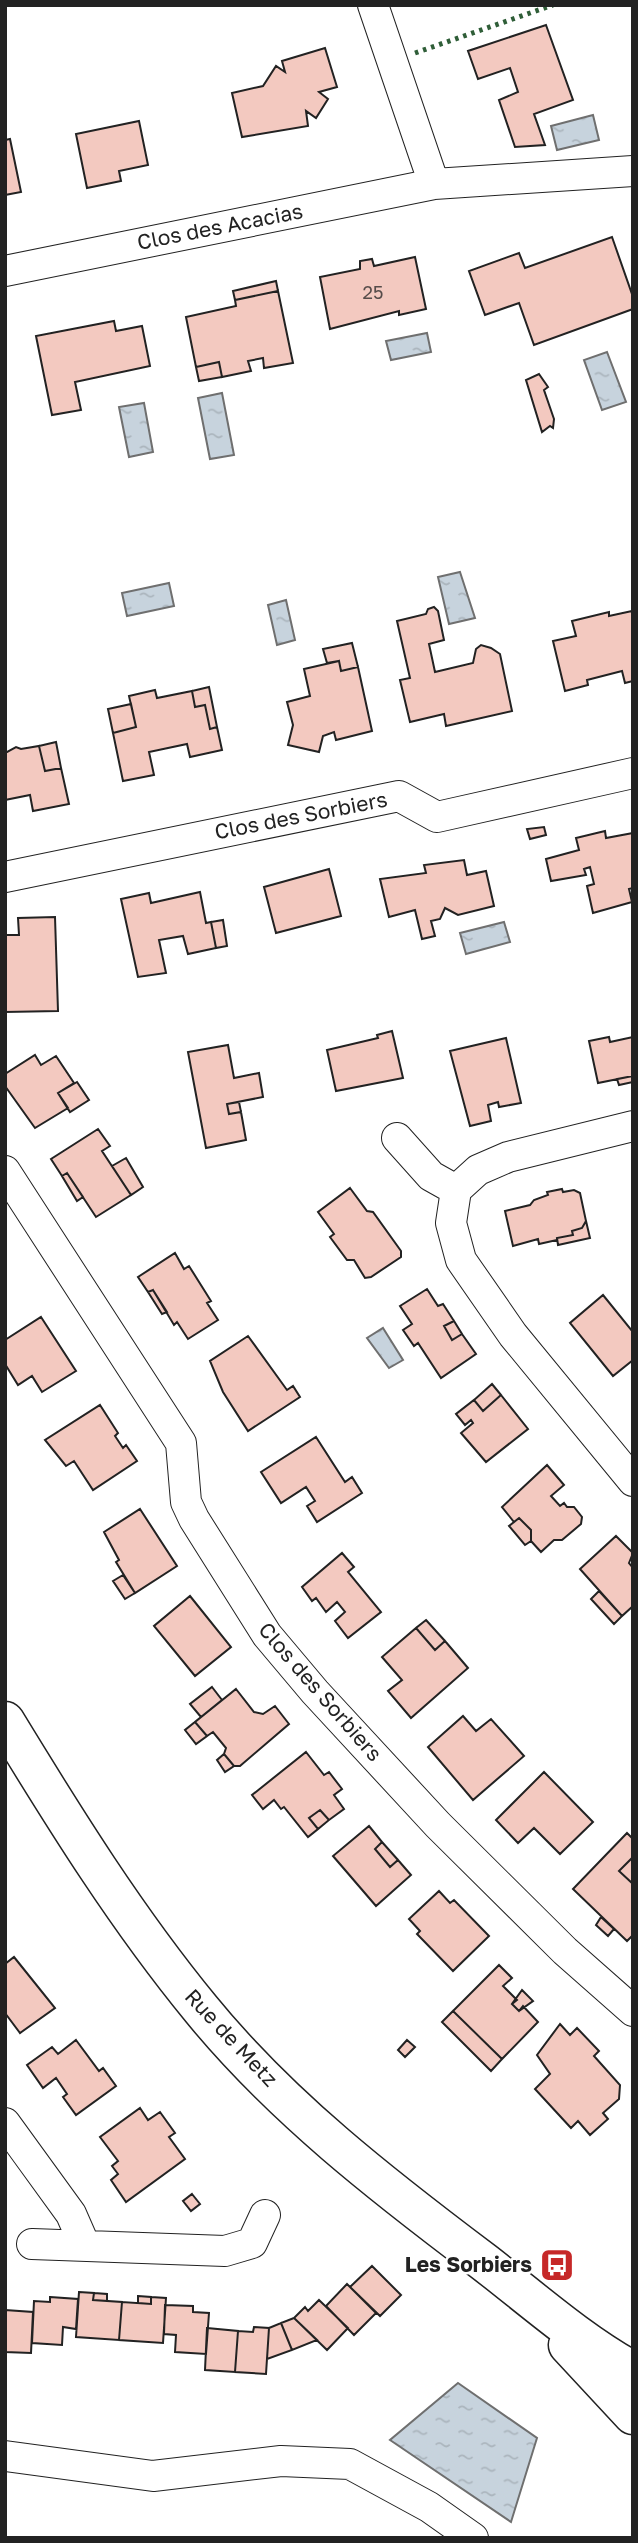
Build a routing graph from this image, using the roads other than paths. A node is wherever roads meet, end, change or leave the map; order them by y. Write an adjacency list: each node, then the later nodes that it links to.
1 (373, 5): 3 (street)
2 (633, 172): 3 (street, Clos des Acacias)
3 (434, 184): 4 (street, Clos des Acacias)
4 (5, 271)
5 (633, 773): 6 (street, Clos des Sorbiers)
6 (5, 877)
7 (633, 1126): 10 (street)
8 (397, 1138): 10 (street)
9 (5, 1171): 13 (street, Clos des Sorbiers)
10 (456, 1190): 11 (street)
11 (633, 1480)
12 (5, 1721): 18 (main road, Rue de Metz)
13 (633, 2011)
14 (7, 2130): 17 (street)
15 (265, 2215): 17 (street)
16 (32, 2244): 17 (street)
17 (85, 2246)
18 (524, 2293): 19 (main road, Rue de Metz); 20 (main road, Rue de Metz)
19 (633, 2371)
20 (633, 2416)
21 (5, 2456): 22 (street)
22 (473, 2538)

